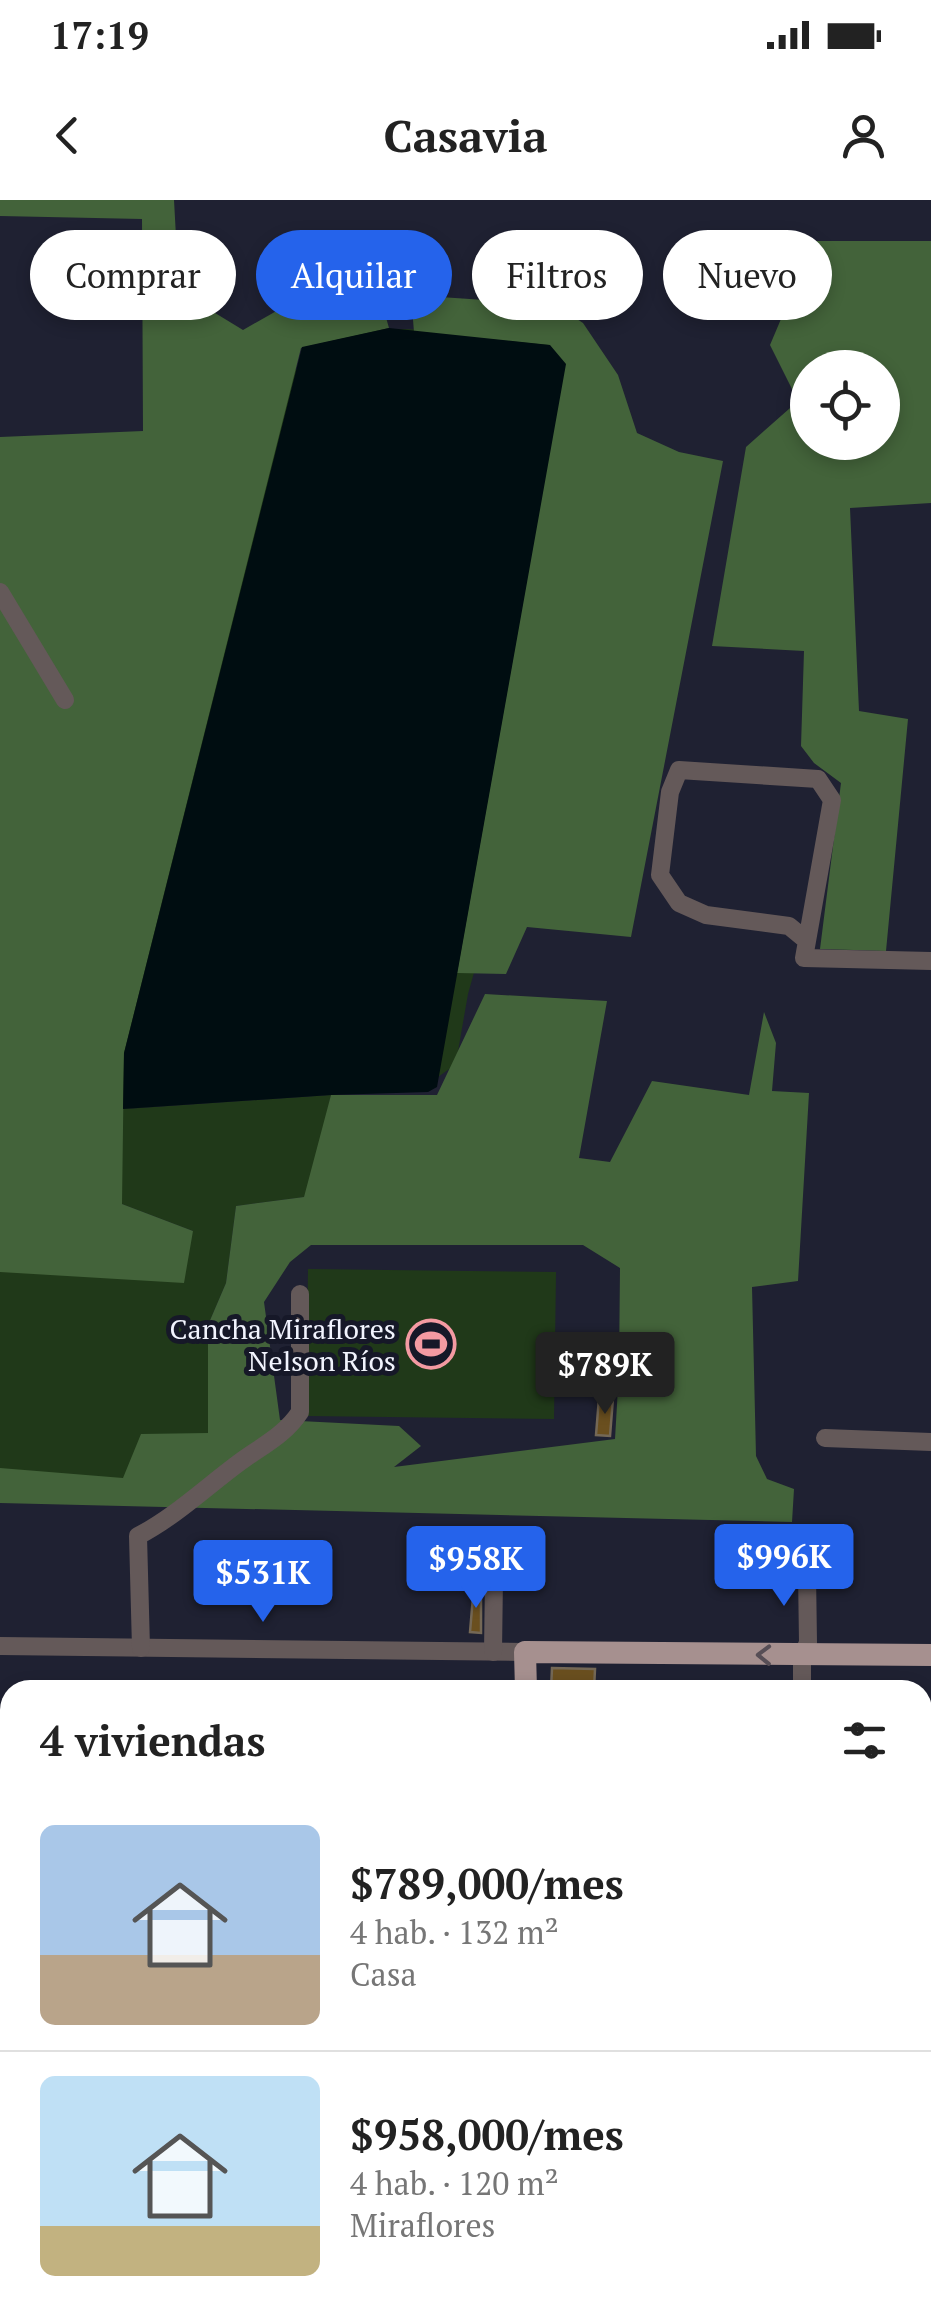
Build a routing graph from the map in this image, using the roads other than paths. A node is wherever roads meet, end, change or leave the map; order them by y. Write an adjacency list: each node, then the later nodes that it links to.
1 (0, 592): 2 (street)
2 (65, 700)
3 (806, 940): 3 (street); 4 (street)
4 (931, 960)
5 (300, 1294): 11 (street)
6 (826, 1438): 7 (street)
7 (931, 1442)
8 (808, 1572): 15 (street)
9 (494, 1578): 12 (street)
10 (0, 1646): 11 (street)
11 (141, 1648): 12 (street)
12 (493, 1652): 13 (street)
13 (525, 1652): 15 (main road, one-way to 13); 16 (main road)
14 (931, 1655): 15 (main road)
15 (802, 1656): 17 (street)
16 (526, 1680)
17 (802, 1680)

